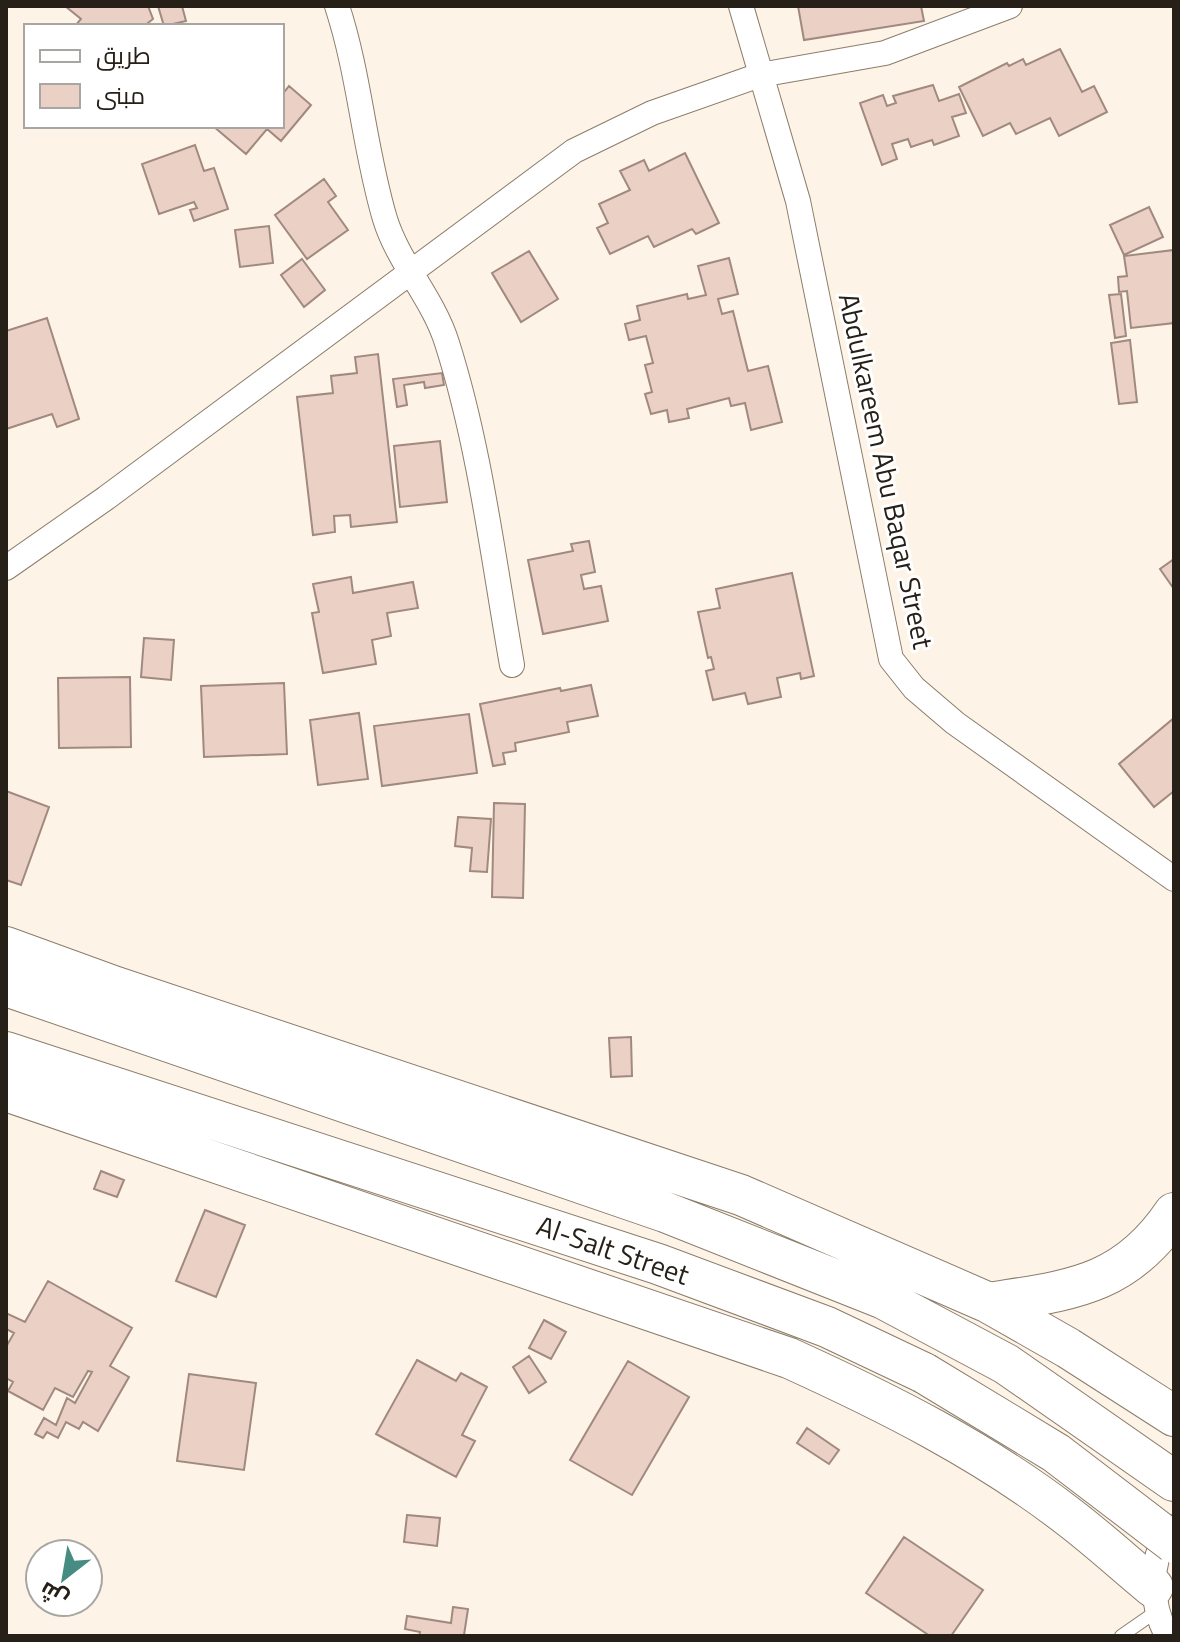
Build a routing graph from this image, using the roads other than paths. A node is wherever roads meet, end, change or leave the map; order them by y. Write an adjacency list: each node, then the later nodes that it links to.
1 (337, 6): 5 (street)
2 (741, 6): 4 (street, Abdulkareem Abu Baqar Street)
3 (1010, 6): 4 (street)
4 (760, 75): 5 (street); 8 (street, Abdulkareem Abu Baqar Street)
5 (409, 271): 6 (street); 7 (street)
6 (6, 568)
7 (512, 665)
8 (1172, 874)
9 (6, 947): 14 (main road)
10 (6, 986): 16 (main road, Al-Salt Street)
11 (6, 1052): 18 (main road, Al-Salt Street, bridge)
12 (6, 1091): 19 (main road)
13 (1174, 1213): 14 (main road)
14 (989, 1303): 15 (main road)
15 (1174, 1416)
16 (1174, 1481)
17 (1174, 1518): 19 (street)
18 (1174, 1543)
19 (1155, 1599): 20 (lane); 21 (street)
20 (1121, 1636)
21 (1167, 1636)

